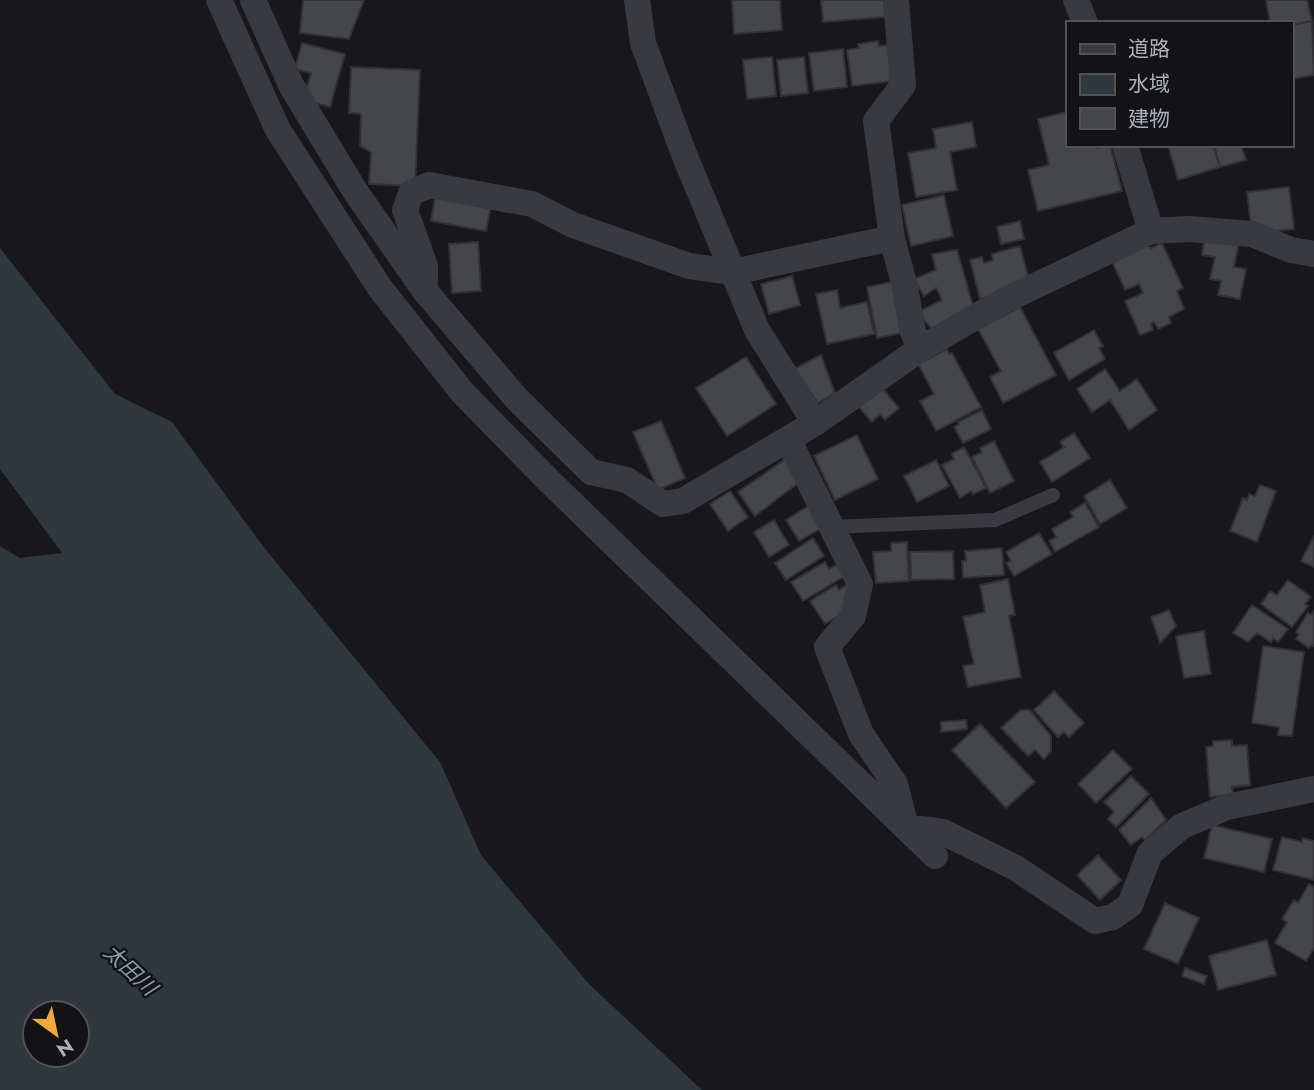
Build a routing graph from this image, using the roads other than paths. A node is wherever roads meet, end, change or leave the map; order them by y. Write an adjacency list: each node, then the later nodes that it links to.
1 (219, 0): 19 (street)
2 (253, 0): 12 (street)
3 (636, 0): 11 (street)
4 (896, 0): 9 (street)
5 (1076, 0): 6 (street)
6 (1083, 21)
7 (1126, 147): 8 (street)
8 (1151, 231): 10 (street); 13 (street)
9 (892, 239): 11 (street); 13 (street)
10 (1314, 254)
11 (733, 272): 12 (street); 14 (street)
12 (425, 291): 15 (street)
13 (920, 349): 14 (street)
14 (815, 423): 15 (street)
15 (788, 439): 17 (street)
16 (1054, 495): 17 (lane)
17 (832, 527): 19 (street)
18 (1314, 789): 19 (street)
19 (906, 827): 20 (street)
20 (935, 856)

